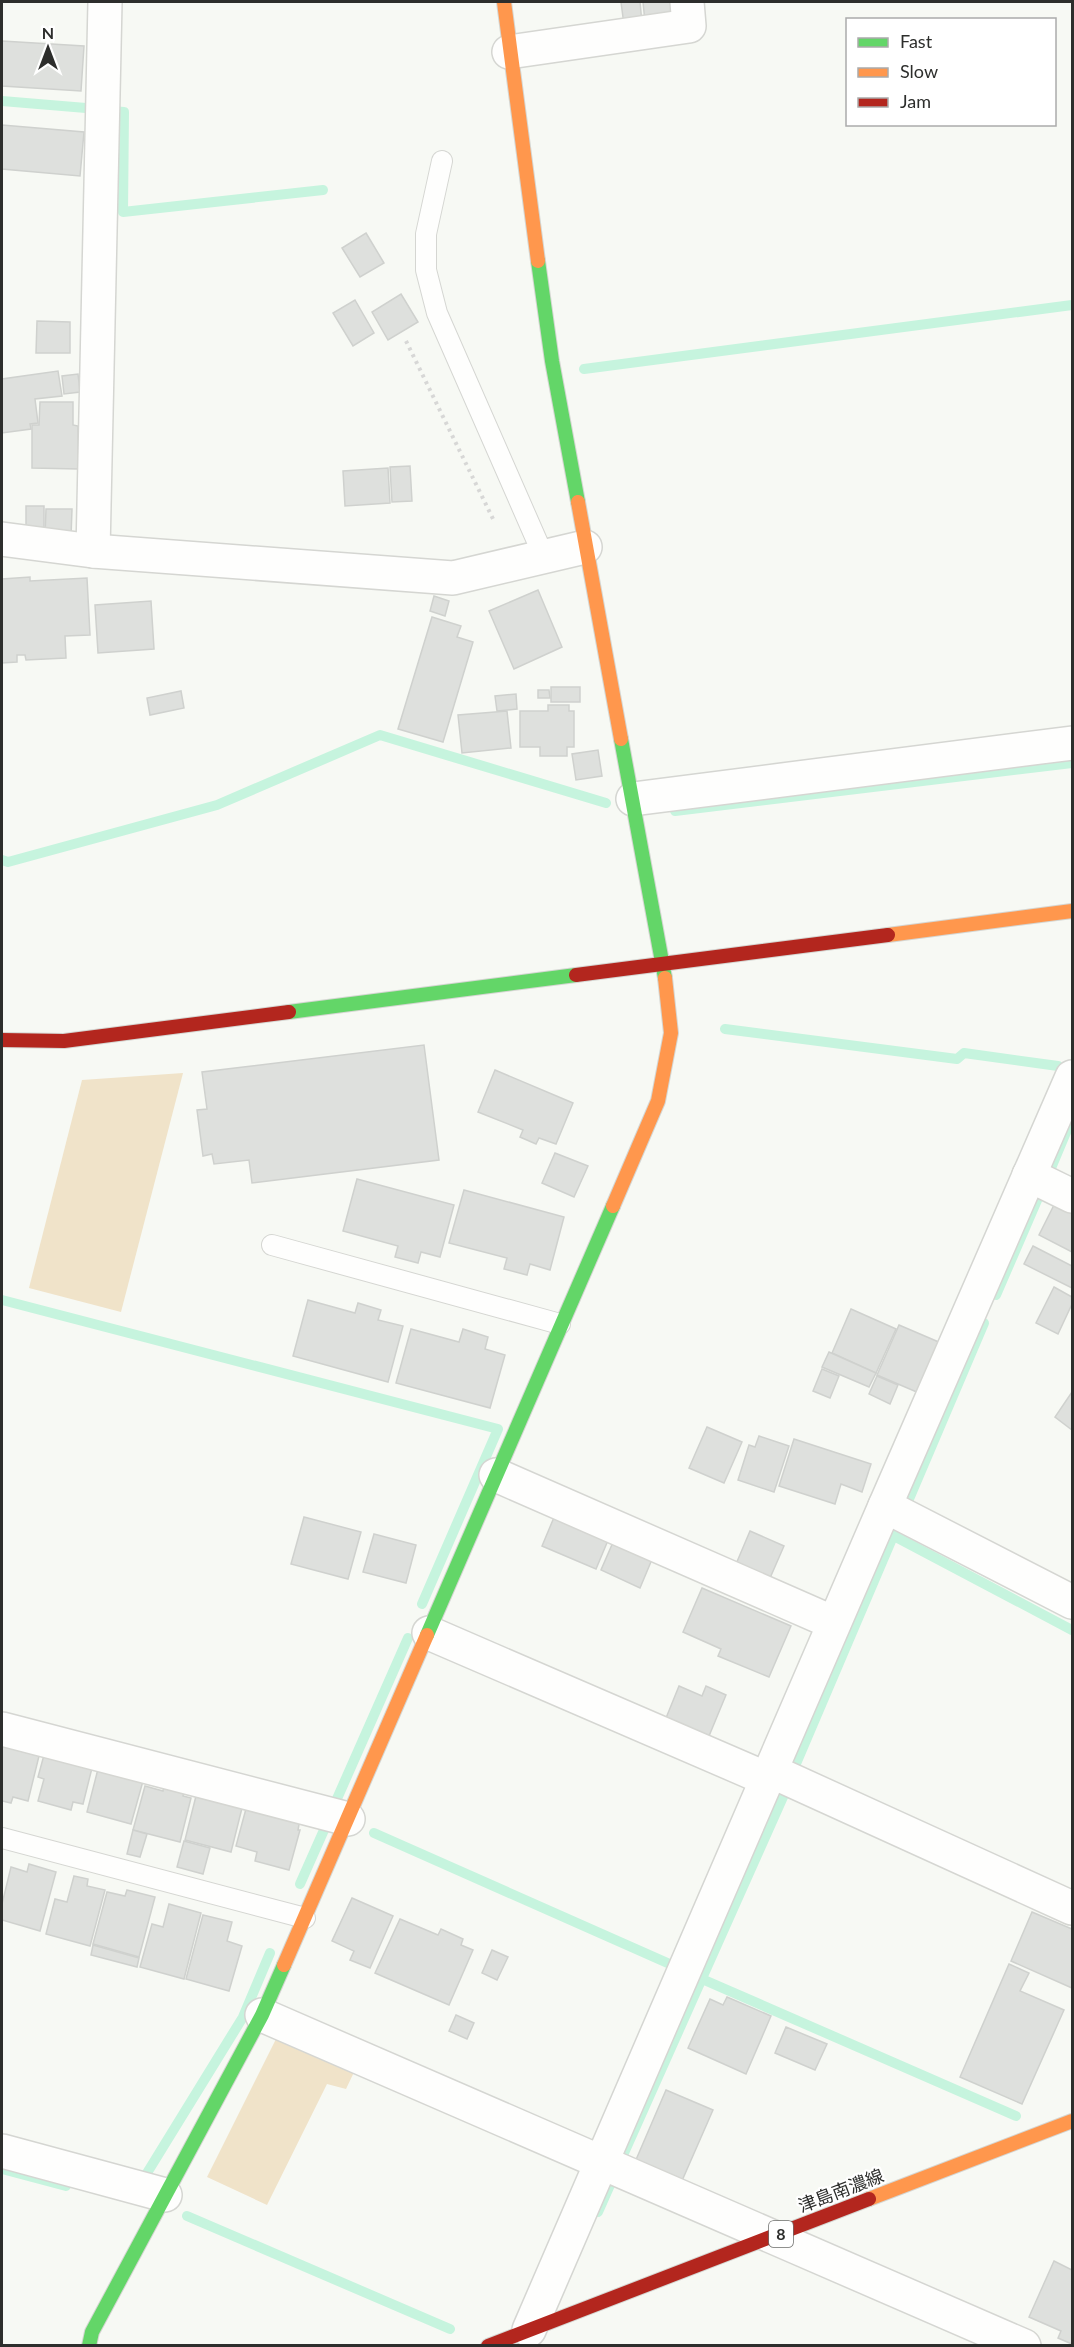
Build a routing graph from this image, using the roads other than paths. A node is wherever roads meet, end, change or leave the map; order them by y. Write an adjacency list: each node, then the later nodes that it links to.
1 (105, 2): 8 (street)
2 (504, 2): 4 (street)
3 (687, 2): 4 (street)
4 (509, 52): 7 (street)
5 (442, 161): 9 (lane)
6 (2, 539): 8 (street)
7 (585, 547): 9 (street); 11 (street)
8 (93, 551): 9 (street)
9 (530, 560)
10 (1072, 743): 11 (street)
11 (633, 799): 13 (street)
12 (1072, 911): 13 (street)
13 (663, 965): 14 (street); 19 (street)
14 (2, 1040)
15 (1072, 1077): 16 (street)
16 (1029, 1175): 17 (street); 21 (street)
17 (1072, 1196)
18 (272, 1245): 19 (lane)
19 (561, 1324): 20 (street)
20 (496, 1475): 23 (street); 24 (street)
21 (885, 1506): 22 (street); 23 (street)
22 (1072, 1602)
23 (834, 1623): 26 (street)
24 (429, 1633): 26 (street); 27 (street)
25 (2, 1729): 27 (street)
26 (769, 1775): 29 (street); 34 (street)
27 (348, 1819): 30 (street)
28 (2, 1838): 30 (lane)
29 (1072, 1908)
30 (305, 1918): 31 (street)
31 (261, 2015): 34 (street); 35 (street)
32 (1072, 2121): 36 (street, 津島南濃線 / 8)
33 (2, 2151): 35 (street)
34 (601, 2163): 36 (street); 37 (street)
35 (165, 2195): 38 (street)
36 (773, 2237): 37 (street, 津島南濃線 / 8); 40 (street)
37 (525, 2338): 39 (street, 津島南濃線 / 8)
38 (88, 2346)
39 (488, 2346)
40 (1024, 2346)

